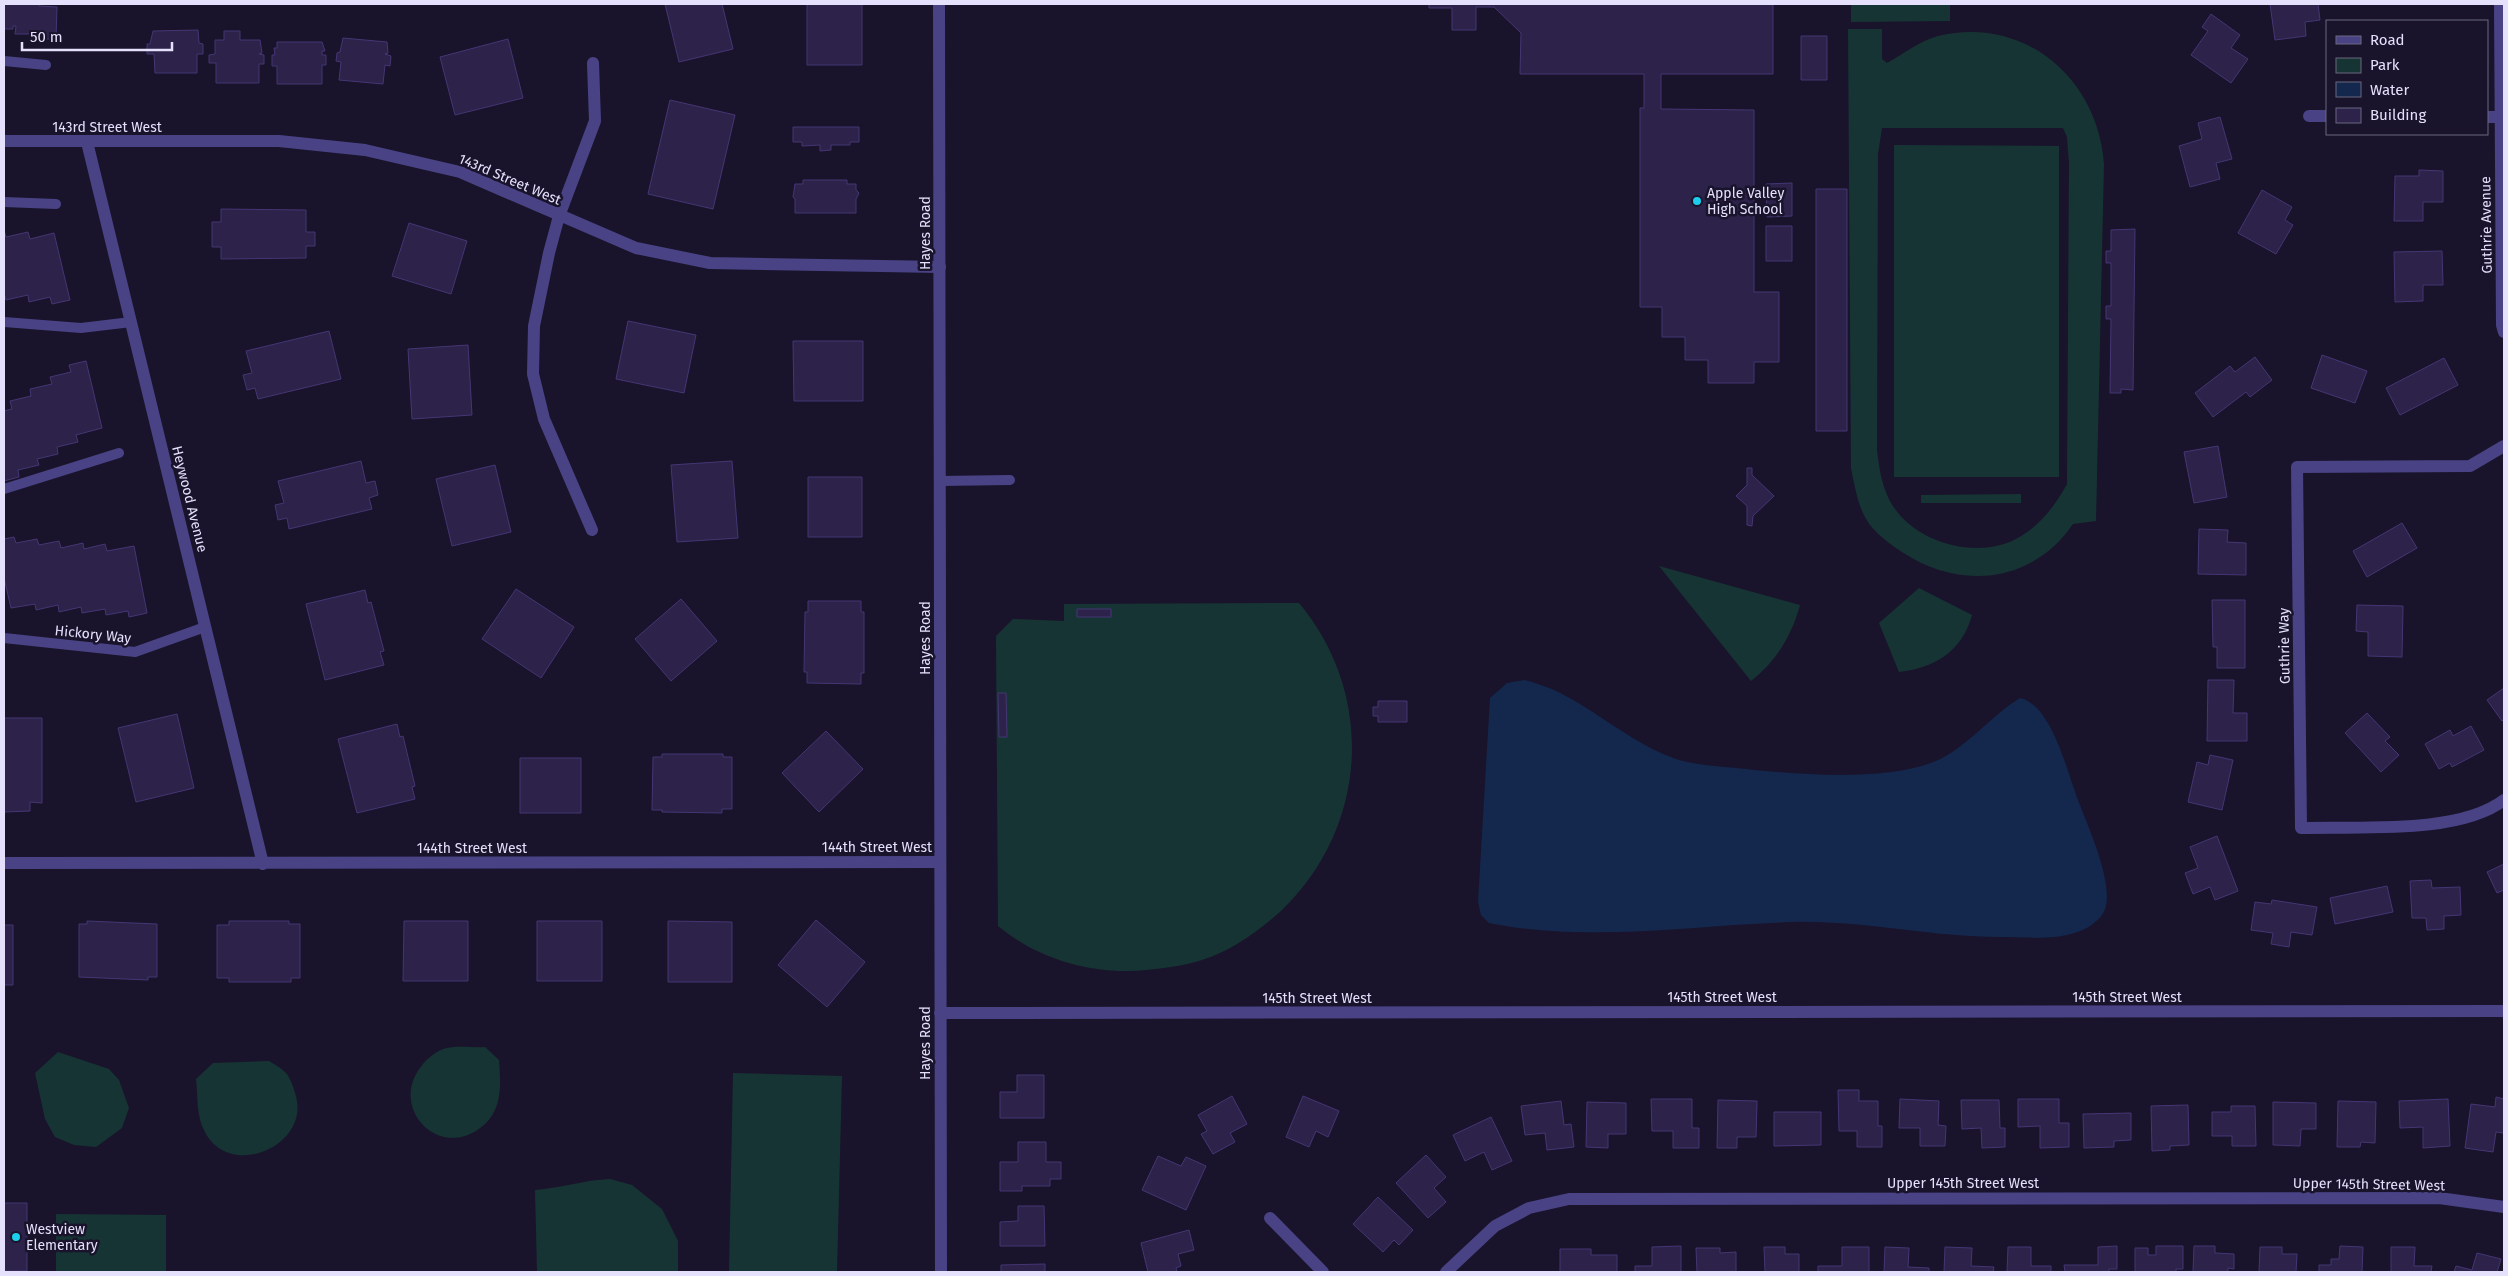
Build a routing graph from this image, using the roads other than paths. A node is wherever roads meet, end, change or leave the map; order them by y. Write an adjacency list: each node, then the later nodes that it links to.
1 (938, 4): 14 (street, Hayes Road)
2 (2500, 4): 8 (street, Guthrie Avenue)
3 (4, 61): 5 (lane)
4 (593, 63): 13 (street)
5 (46, 65)
6 (2309, 116): 7 (street)
7 (2326, 116)
8 (2493, 117): 17 (street, Guthrie Avenue)
9 (4, 141): 10 (street, 143rd Street West)
10 (87, 142): 13 (street, 143rd Street West); 16 (street, Heywood Avenue)
11 (4, 202): 12 (lane)
12 (56, 204)
13 (559, 216): 14 (street, 143rd Street West); 23 (street)
14 (940, 267): 20 (street, Hayes Road)
15 (4, 322): 16 (lane)
16 (131, 322): 24 (street, Heywood Avenue)
17 (2504, 332)
18 (2504, 446): 26 (street, Guthrie Way)
19 (119, 453): 22 (lane)
20 (940, 480): 21 (lane); 27 (street, Hayes Road)
21 (1010, 480)
22 (4, 489)
23 (592, 530)
24 (205, 627): 25 (lane, Hickory Way); 29 (street, Heywood Avenue)
25 (4, 638)
26 (2504, 800)
27 (940, 862): 29 (street, 144th Street West); 31 (street, Hayes Road)
28 (4, 864): 29 (street, 144th Street West)
29 (263, 864)
30 (2504, 1011): 31 (street, 145th Street West)
31 (940, 1013): 34 (street, Hayes Road)
32 (2504, 1207): 36 (street, Upper 145th Street West)
33 (1270, 1218): 35 (street)
34 (941, 1272)
35 (1323, 1272)
36 (1446, 1272)

